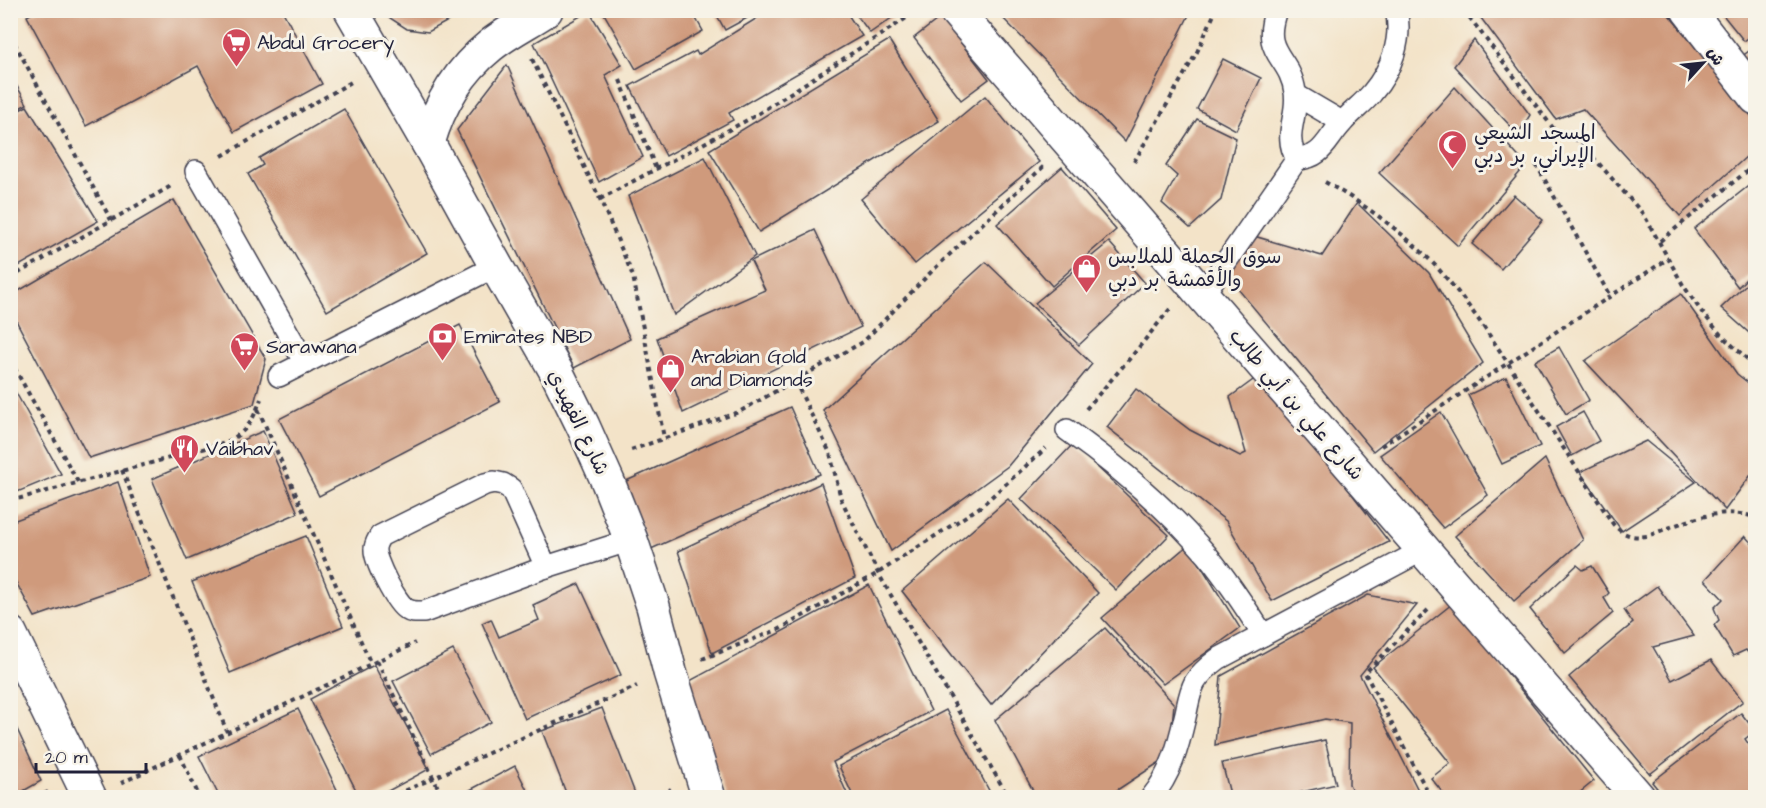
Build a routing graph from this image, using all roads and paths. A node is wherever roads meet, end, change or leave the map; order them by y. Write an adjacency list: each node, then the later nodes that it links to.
1 (351, 10): 16 (street, شارع الفهيدي)
2 (546, 10): 10 (street)
3 (919, 10): 21 (path)
4 (954, 10): 23 (street, شارع علي بن أبي طالب)
5 (1216, 10): 23 (path)
6 (1276, 10): 13 (lane)
7 (1396, 10): 15 (lane)
8 (1464, 10): 26 (path)
9 (1688, 10): 14 (street)
10 (517, 29): 16 (street); 24 (path)
11 (10, 35): 25 (path)
12 (620, 80): 21 (path)
13 (1296, 95): 15 (lane); 18 (lane)
14 (1755, 98)
15 (1342, 122): 18 (lane)
16 (428, 143): 28 (street, شارع الفهيدي)
17 (1051, 160): 36 (path)
18 (1295, 161): 29 (lane); 33 (path)
19 (1536, 164): 30 (path)
20 (1755, 164): 26 (path)
21 (656, 169): 24 (path)
22 (196, 171): 32 (lane)
23 (1115, 193): 29 (street, شارع علي بن أبي طالب)
24 (600, 199): 38 (path)
25 (111, 220)
26 (1660, 242): 27 (path)
27 (1669, 258): 30 (path); 34 (path)
28 (495, 266): 32 (lane); 39 (street, شارع الفهيدي)
29 (1197, 288): 37 (path); 40 (street, شارع علي بن أبي طالب)
30 (1610, 296): 33 (path)
31 (10, 360): 42 (path)
32 (305, 363): 35 (lane)
33 (1508, 363): 40 (path); 44 (path)
34 (1755, 368)
35 (279, 376)
36 (795, 381): 38 (path); 48 (path)
37 (1067, 430): 48 (path); 51 (lane)
38 (664, 438): 39 (path)
39 (599, 461): 45 (street, شارع الفهيدي)
40 (1350, 466): 46 (street, شارع علي بن أبي طالب)
41 (122, 470): 42 (path); 54 (path); 56 (path)
42 (78, 482): 43 (path)
43 (10, 501)
44 (1755, 517)
45 (631, 540): 47 (lane); 55 (street, شارع الفهيدي)
46 (1423, 550): 51 (lane); 68 (street, شارع علي بن أبي طالب)
47 (546, 567): 47 (lane)
48 (878, 573): 55 (path); 65 (path)
49 (1430, 608): 67 (path)
50 (10, 633): 60 (street)
51 (1263, 635): 66 (lane)
52 (419, 641): 53 (path)
53 (377, 661): 54 (path); 58 (path)
54 (371, 664): 56 (path)
55 (670, 672): 58 (path); 64 (street, شارع الفهيدي)
56 (227, 732): 57 (path)
57 (180, 755): 59 (path); 61 (path)
58 (434, 777): 62 (path); 63 (path)
59 (121, 783)
60 (90, 798)
61 (200, 798)
62 (389, 798)
63 (443, 798)
64 (709, 798)
65 (1009, 798)
66 (1151, 798)
67 (1431, 798)
68 (1639, 798)

